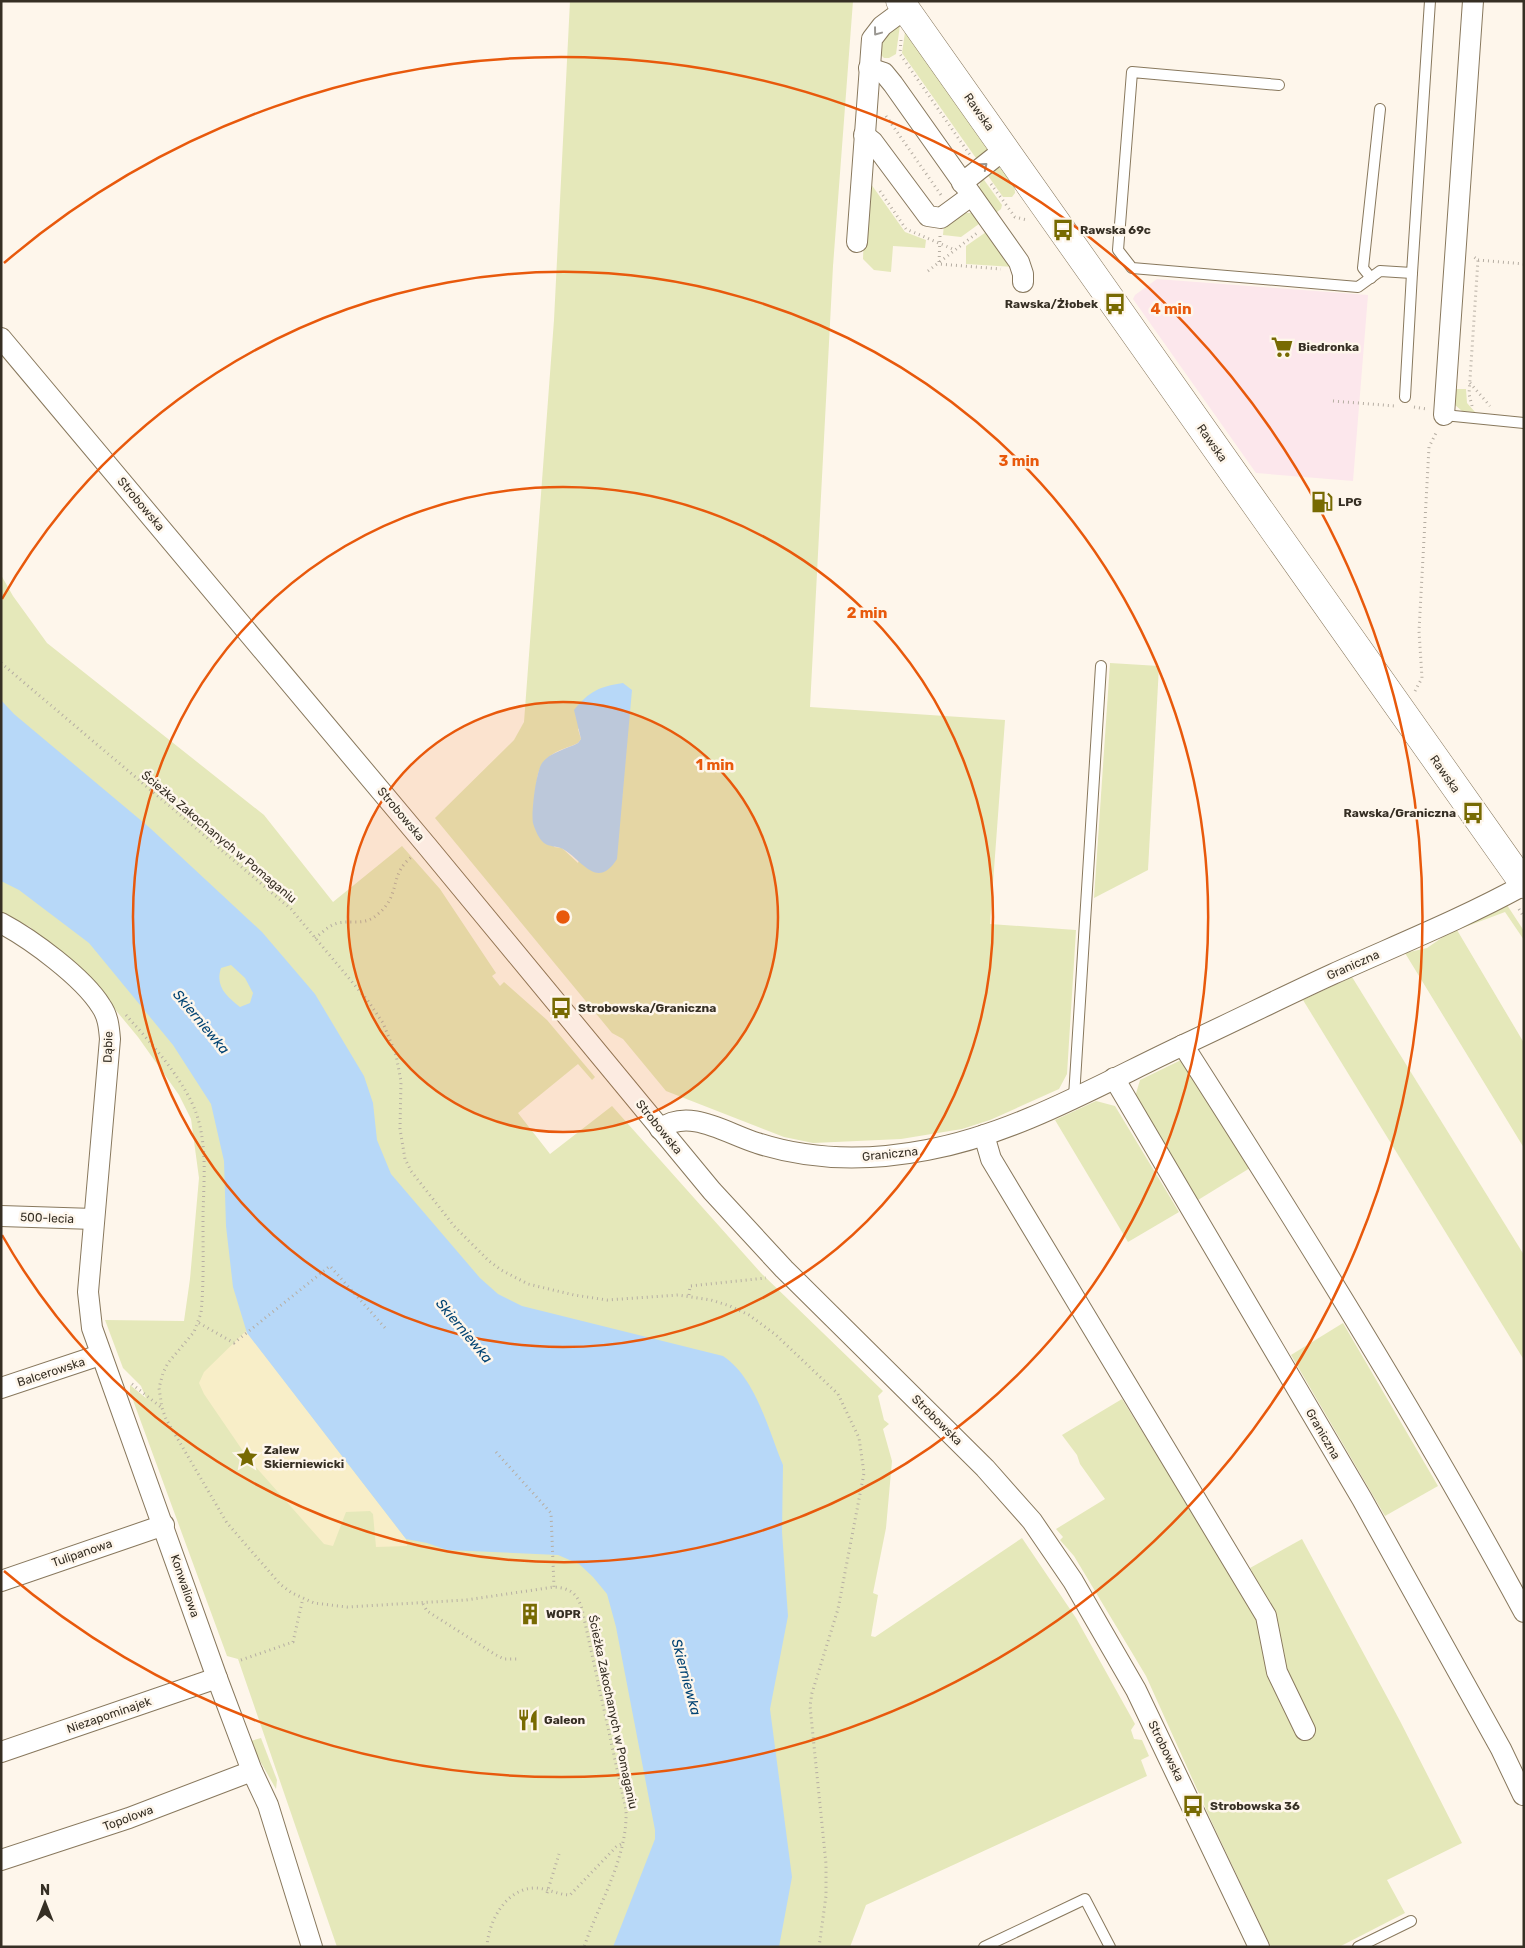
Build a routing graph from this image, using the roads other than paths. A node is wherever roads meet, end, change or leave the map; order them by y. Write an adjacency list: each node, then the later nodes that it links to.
1 (1430, 1): 11 (lane)
2 (1474, 1): 16 (street)
3 (903, 5): 4 (street, one-way to 4); 8 (street, Rawska)
4 (869, 68): 7 (street); 9 (street)
5 (1279, 85): 13 (lane)
6 (1380, 109): 13 (lane)
7 (864, 135): 9 (street); 10 (street)
8 (1006, 150): 9 (street, one-way to 8); 19 (street, Rawska)
9 (967, 190): 12 (street)
10 (857, 242)
11 (1412, 273): 13 (lane); 15 (lane)
12 (1022, 275)
13 (1371, 278)
14 (1, 338): 24 (street, Strobowska)
15 (1405, 402)
16 (1444, 415): 17 (lane)
17 (1524, 423)
18 (1102, 666): 23 (lane)
19 (1524, 885): 21 (street, Graniczna)
20 (1, 923): 27 (street, Dąbie)
21 (1183, 1045): 22 (street, Graniczna); 32 (street)
22 (1114, 1078): 23 (street, Graniczna); 37 (street, Graniczna)
23 (1074, 1096): 25 (street, Graniczna)
24 (660, 1129): 25 (street, Graniczna); 43 (street, Strobowska)
25 (984, 1135): 34 (street)
26 (1, 1216): 27 (street, 500-lecia)
27 (94, 1219): 28 (street, Konwaliowa)
28 (100, 1355): 29 (street, Balcerowska); 30 (street, Konwaliowa)
29 (1, 1388)
30 (164, 1525): 31 (street, Tulipanowa); 33 (street, Konwaliowa)
31 (1, 1581)
32 (1524, 1612)
33 (217, 1678): 35 (street, Niezapominajek); 36 (street, Konwaliowa)
34 (1305, 1730)
35 (1, 1752)
36 (252, 1771): 38 (street, Topolowa); 40 (street, Konwaliowa)
37 (1523, 1795)
38 (1, 1860)
39 (1412, 1921): 44 (lane)
40 (312, 1947)
41 (984, 1947): 42 (lane)
42 (1110, 1947)
43 (1259, 1947)
44 (1358, 1947)

